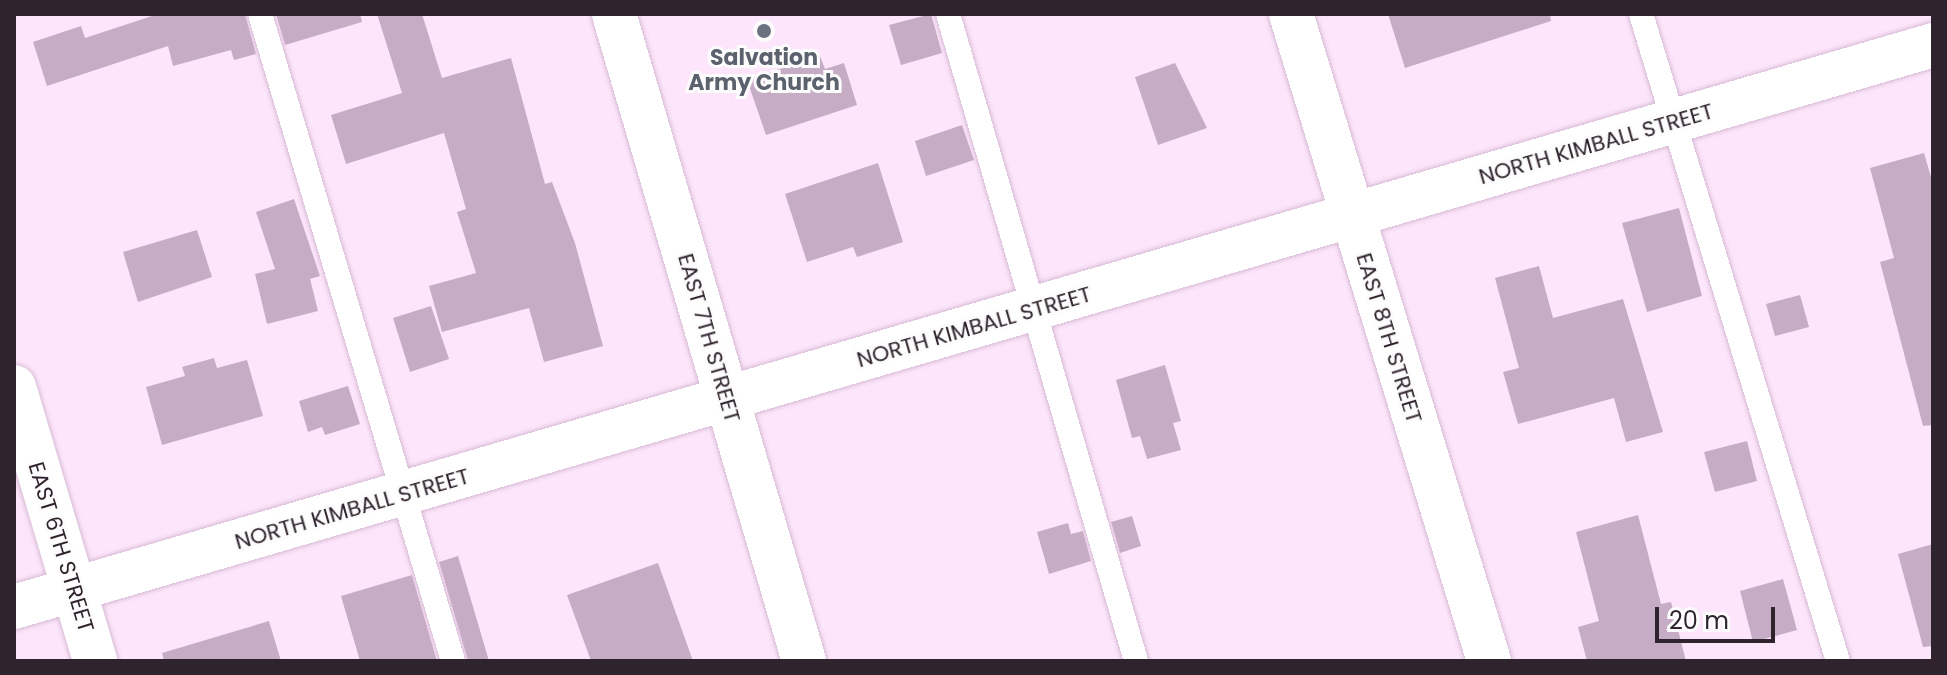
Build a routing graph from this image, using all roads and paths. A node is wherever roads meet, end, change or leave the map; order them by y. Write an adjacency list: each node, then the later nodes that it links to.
1 (260, 14): 12 (lane)
2 (614, 14): 11 (street, EAST 7TH STREET)
3 (948, 14): 9 (lane)
4 (1291, 14): 8 (street, EAST 8TH STREET)
5 (1641, 14): 7 (lane)
6 (1933, 45): 7 (street, NORTH KIMBALL STREET)
7 (1673, 122): 8 (street, NORTH KIMBALL STREET); 20 (lane)
8 (1351, 216): 9 (street, NORTH KIMBALL STREET); 19 (street, EAST 8TH STREET)
9 (1034, 309): 11 (street, NORTH KIMBALL STREET); 18 (lane)
10 (14, 387): 13 (street, EAST 6TH STREET)
11 (727, 399): 12 (street, NORTH KIMBALL STREET); 17 (street, EAST 7TH STREET)
12 (403, 494): 13 (street, NORTH KIMBALL STREET); 16 (lane)
13 (74, 590): 14 (street, NORTH KIMBALL STREET); 15 (street, EAST 6TH STREET)
14 (14, 607)
15 (95, 661)
16 (453, 661)
17 (804, 661)
18 (1136, 661)
19 (1489, 661)
20 (1838, 661)

